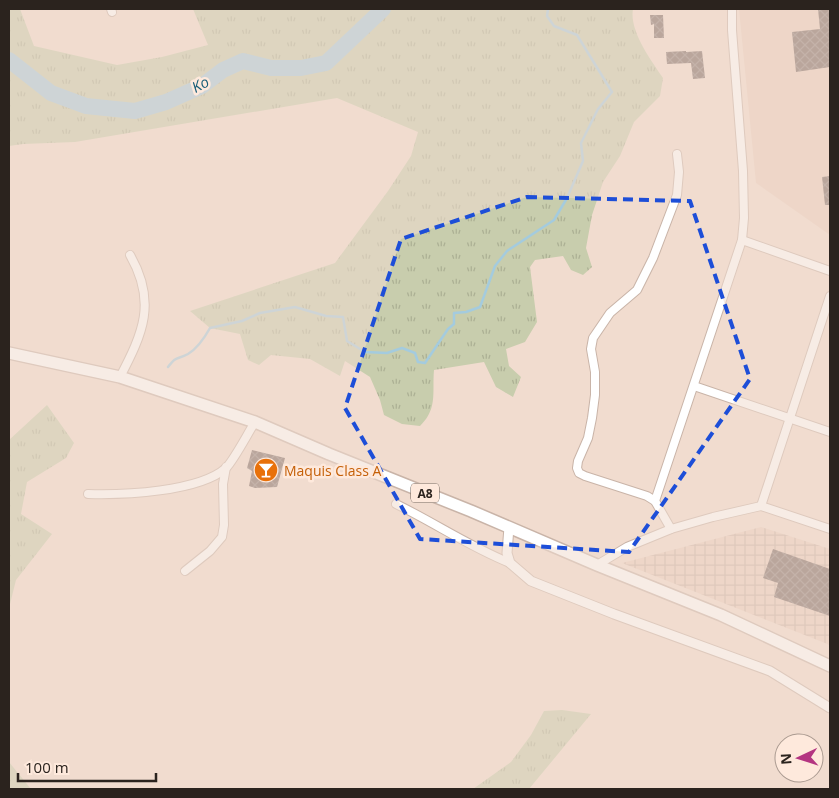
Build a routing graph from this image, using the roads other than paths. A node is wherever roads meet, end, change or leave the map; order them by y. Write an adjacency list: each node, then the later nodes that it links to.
1 (732, 9): 3 (street)
2 (677, 154): 15 (street)
3 (742, 240): 5 (street); 9 (street)
4 (130, 255): 8 (street)
5 (830, 271)
6 (830, 296): 10 (street)
7 (9, 353): 8 (main road, A8)
8 (120, 377): 11 (main road, A8)
9 (694, 386): 10 (street); 15 (street)
10 (790, 418): 12 (street); 17 (street)
11 (255, 422): 13 (street); 18 (main road, A8)
12 (830, 432)
13 (226, 467): 14 (street); 23 (street)
14 (88, 494)
15 (655, 501): 19 (street)
16 (396, 504): 21 (street)
17 (761, 506): 19 (street); 20 (street)
18 (509, 527): 21 (street); 22 (main road, A8)
19 (671, 529): 22 (street)
20 (830, 530)
21 (510, 563): 25 (street)
22 (597, 566): 24 (main road, A8)
23 (186, 571)
24 (830, 666)
25 (830, 708)

